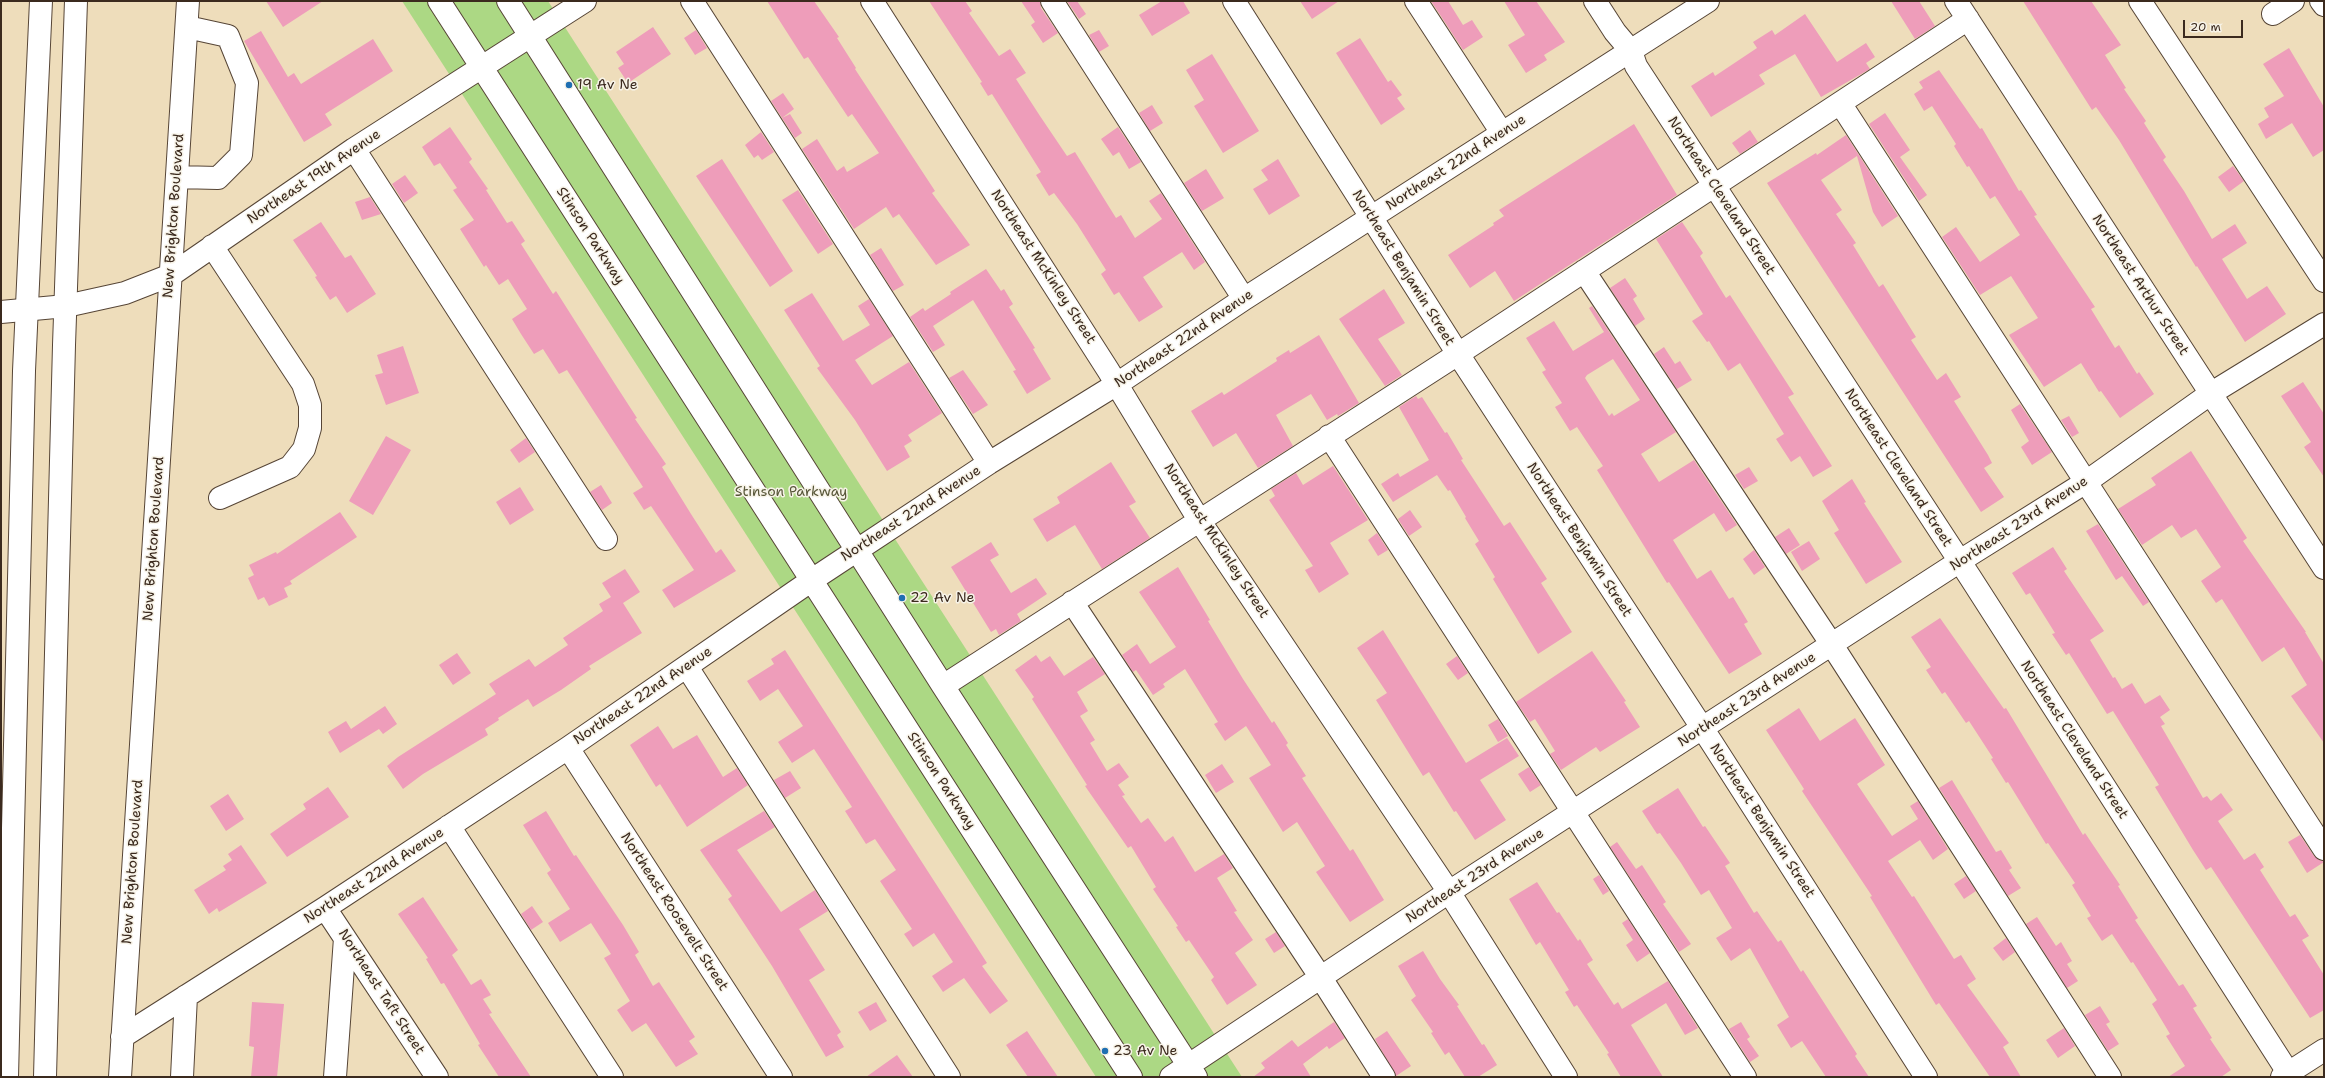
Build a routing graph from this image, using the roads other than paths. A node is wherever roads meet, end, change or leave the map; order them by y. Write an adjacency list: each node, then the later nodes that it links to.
1 (41, 1): 37 (street)
2 (76, 1): 36 (street)
3 (188, 1): 21 (street, New Brighton Boulevard)
4 (439, 1): 24 (street, Stinson Parkway)
5 (508, 1): 22 (street)
6 (585, 1): 22 (street, Northeast 19th Avenue)
7 (692, 1): 44 (street)
8 (872, 1): 41 (street, Northeast McKinley Street)
9 (1052, 1): 35 (street)
10 (1234, 1): 30 (street, Northeast Benjamin Street)
11 (1416, 1): 26 (street)
12 (1595, 1): 23 (street, Northeast Cleveland Street)
13 (1708, 1): 23 (street, Northeast 22nd Avenue)
14 (1956, 1): 20 (street, Northeast Arthur Street)
15 (2140, 1): 34 (street)
16 (2293, 1): 19 (street)
17 (2321, 1): 18 (street)
18 (2324, 6)
19 (2273, 14)
20 (1968, 19): 25 (street); 42 (street, Northeast Arthur Street)
21 (187, 27): 28 (street, New Brighton Boulevard); 28 (street)
22 (530, 37): 24 (street, Northeast 19th Avenue); 49 (street)
23 (1631, 51): 26 (street, Northeast 22nd Avenue); 29 (street, Northeast Cleveland Street)
24 (481, 68): 27 (street, Northeast 19th Avenue); 52 (street, Stinson Parkway)
25 (1840, 103): 29 (street); 45 (street)
26 (1502, 133): 30 (street, Northeast 22nd Avenue)
27 (354, 149): 31 (street, Northeast 19th Avenue); 48 (street)
28 (177, 177): 33 (street, New Brighton Boulevard)
29 (1714, 185): 32 (street); 50 (street, Northeast Cleveland Street)
30 (1371, 217): 35 (street, Northeast 22nd Avenue); 40 (street, Northeast Benjamin Street)
31 (212, 246): 33 (street, Northeast 19th Avenue); 46 (street)
32 (1584, 271): 40 (street); 54 (street)
33 (170, 275): 36 (street, Northeast 19th Avenue); 67 (street, New Brighton Boulevard)
34 (2324, 281)
35 (1244, 299): 41 (street, Northeast 22nd Avenue)
36 (66, 306): 37 (street, Northeast 19th Avenue); 72 (street)
37 (27, 311): 38 (street, Northeast 19th Avenue); 71 (street)
38 (1, 312)
39 (2324, 324): 42 (street, Northeast 23rd Avenue)
40 (1458, 354): 43 (street); 57 (street, Northeast Benjamin Street)
41 (1117, 384): 44 (street, Northeast 22nd Avenue); 47 (street, Northeast McKinley Street)
42 (2210, 394): 45 (street, Northeast 23rd Avenue); 51 (street, Northeast Arthur Street)
43 (1330, 436): 47 (street); 59 (street)
44 (990, 463): 49 (street, Northeast 22nd Avenue)
45 (2086, 482): 50 (street, Northeast 23rd Avenue); 61 (street)
46 (220, 498)
47 (1199, 520): 53 (street); 62 (street, Northeast McKinley Street)
48 (606, 539)
49 (857, 550): 52 (street, Northeast 22nd Avenue); 56 (street)
50 (1960, 562): 54 (street, Northeast 23rd Avenue); 70 (street, Northeast Cleveland Street)
51 (2324, 568)
52 (812, 580): 55 (street, Northeast 22nd Avenue); 80 (street, Stinson Parkway)
53 (1072, 602): 56 (street); 65 (street)
54 (1832, 644): 57 (street, Northeast 23rd Avenue); 85 (street)
55 (687, 667): 58 (street, Northeast 22nd Avenue); 79 (street)
56 (943, 686): 69 (street)
57 (1703, 728): 59 (street, Northeast 23rd Avenue); 84 (street, Northeast Benjamin Street)
58 (568, 748): 60 (street, Northeast 22nd Avenue); 78 (street, Northeast Roosevelt Street)
59 (1574, 812): 62 (street, Northeast 23rd Avenue); 83 (street)
60 (449, 826): 63 (street, Northeast 22nd Avenue); 77 (street)
61 (2324, 849)
62 (1449, 892): 65 (street, Northeast 23rd Avenue); 82 (street, Northeast McKinley Street)
63 (325, 908): 64 (street, Northeast Taft Street); 66 (street, Northeast 22nd Avenue)
64 (346, 938): 75 (street); 76 (street, Northeast Taft Street)
65 (1321, 978): 69 (street, Northeast 23rd Avenue); 81 (street)
66 (186, 996): 67 (street, Northeast 22nd Avenue); 74 (street)
67 (122, 1037): 73 (street, New Brighton Boulevard)
68 (2324, 1050): 70 (street)
69 (1185, 1073)
70 (2287, 1076)
71 (7, 1077)
72 (45, 1077)
73 (120, 1077)
74 (182, 1077)
75 (335, 1077)
76 (437, 1077)
77 (612, 1077)
78 (781, 1077)
79 (949, 1077)
80 (1131, 1077)
81 (1384, 1077)
82 (1566, 1077)
83 (1745, 1077)
84 (1926, 1077)
85 (2110, 1077)

